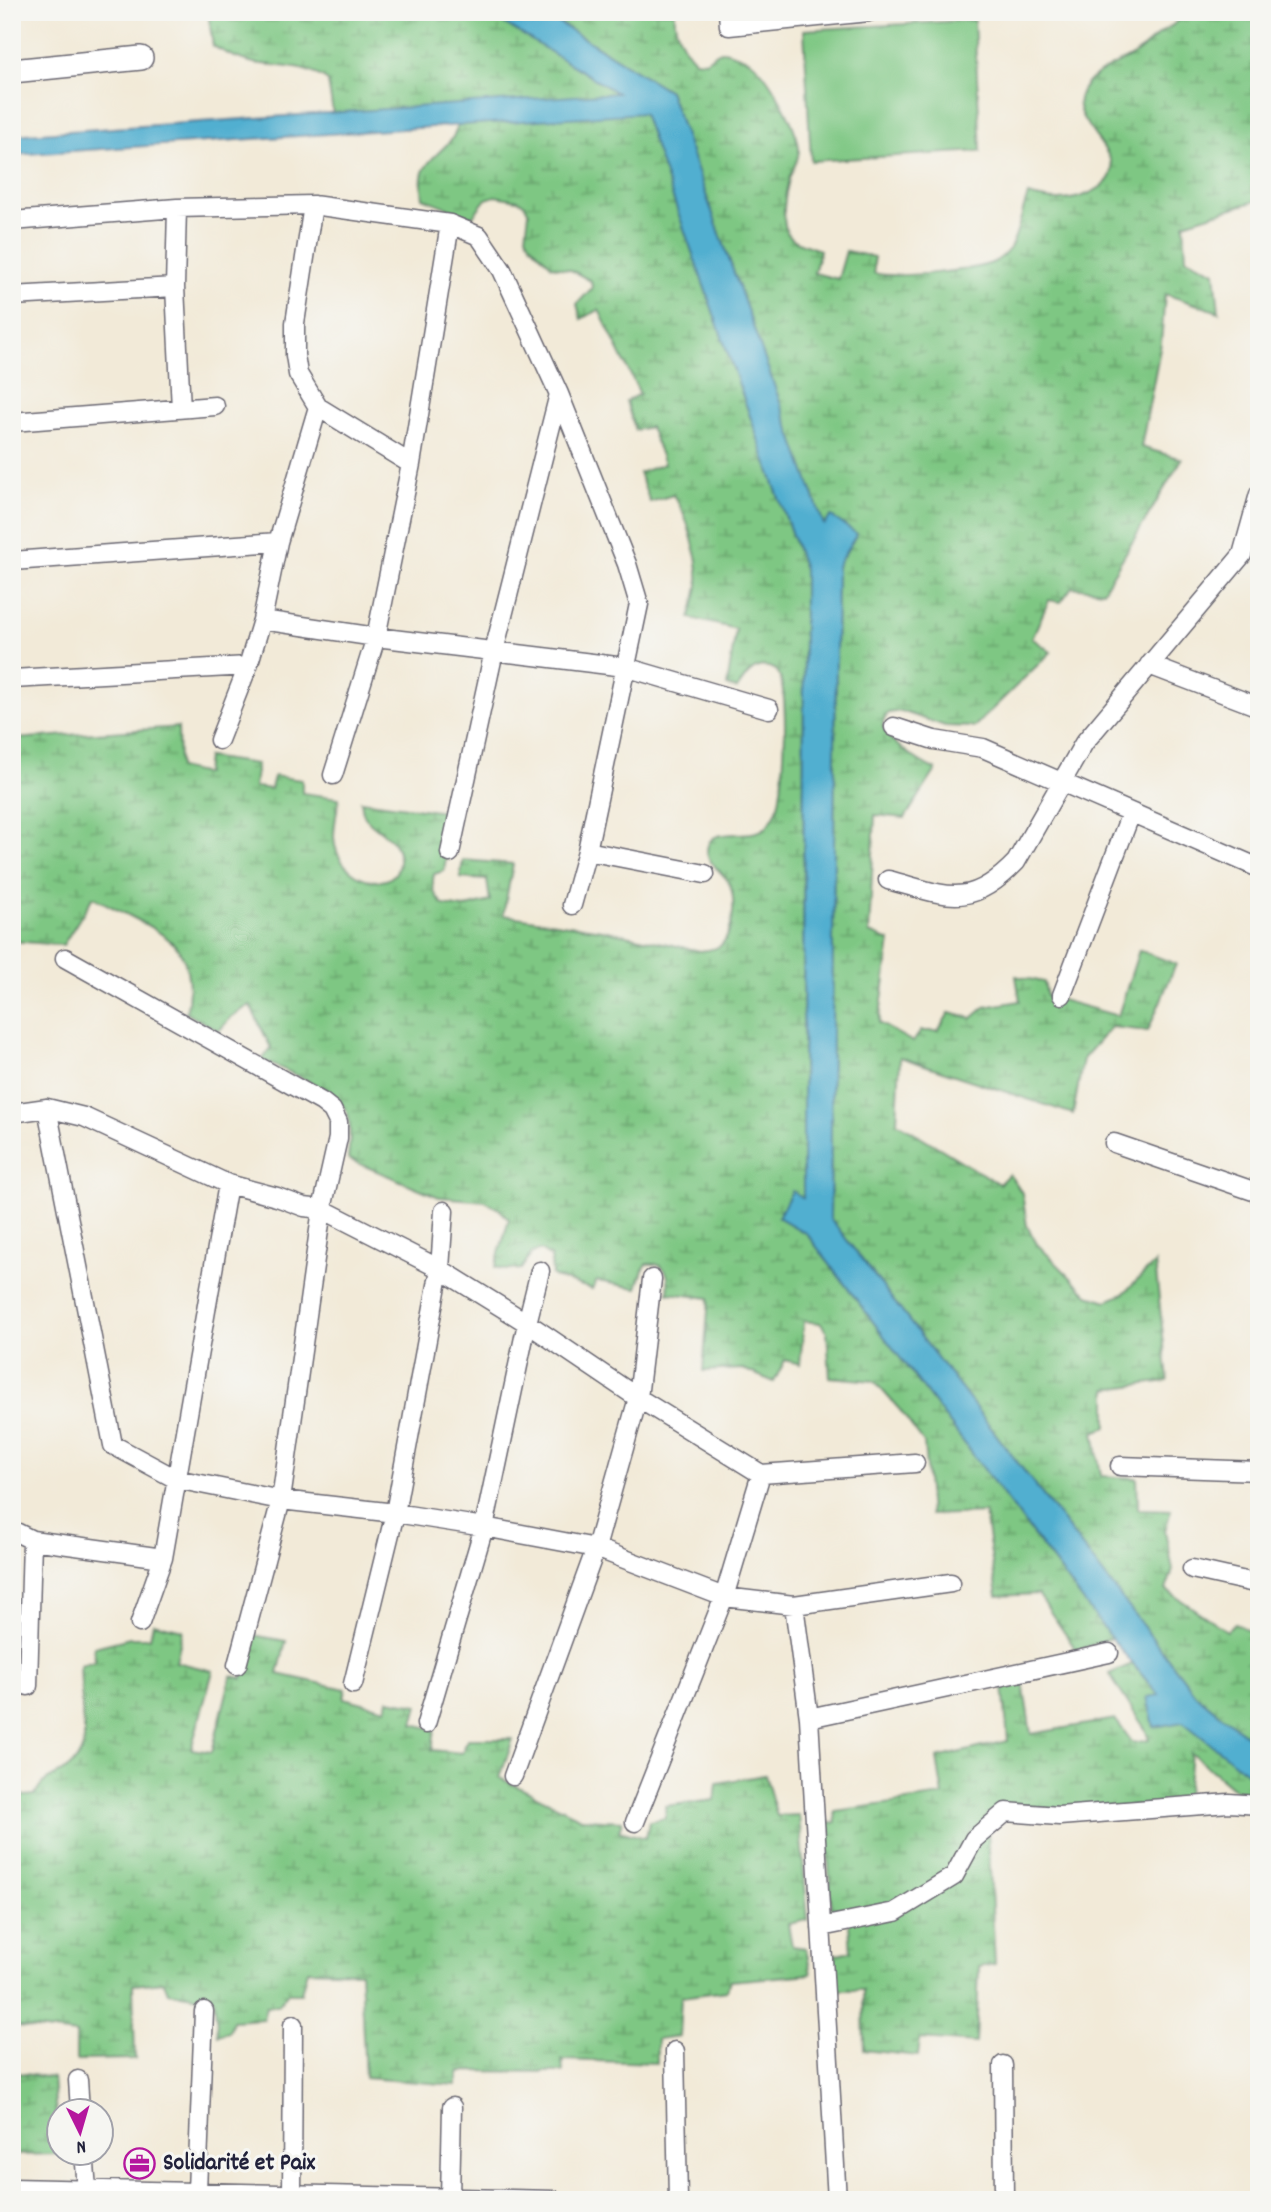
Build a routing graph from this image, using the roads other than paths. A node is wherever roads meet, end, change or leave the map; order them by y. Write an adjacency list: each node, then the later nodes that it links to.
1 (728, 12): 2 (street)
2 (859, 13)
3 (141, 58): 4 (street)
4 (12, 71)
5 (313, 205): 6 (street); 8 (street); 13 (street)
6 (177, 208): 7 (street); 9 (street)
7 (12, 221)
8 (450, 224): 11 (street); 16 (street)
9 (175, 287): 10 (street); 14 (street)
10 (12, 296)
11 (559, 394): 23 (street); 26 (street)
12 (215, 407): 14 (street)
13 (318, 407): 16 (street); 18 (street)
14 (180, 409): 15 (street)
15 (12, 422)
16 (411, 464): 22 (street)
17 (1259, 494): 19 (street)
18 (278, 542): 20 (street); 21 (street)
19 (1251, 558): 24 (street)
20 (12, 561)
21 (262, 620): 22 (street); 25 (street)
22 (376, 638): 23 (street); 32 (street)
23 (494, 651): 26 (street); 36 (street)
24 (1149, 665): 28 (street); 33 (street)
25 (248, 666): 27 (street); 31 (street)
26 (625, 667): 29 (street); 35 (street)
27 (12, 679)
28 (1259, 707)
29 (769, 709)
30 (894, 727): 33 (street)
31 (219, 740)
32 (333, 775)
33 (1062, 782): 34 (street); 39 (street)
34 (1131, 813): 37 (street); 42 (street)
35 (587, 851): 38 (street); 40 (street)
36 (450, 853)
37 (1259, 868)
38 (705, 874)
39 (888, 880)
40 (572, 905)
41 (65, 958): 48 (street)
42 (1062, 995)
43 (47, 1108): 44 (street); 46 (street); 59 (street)
44 (12, 1113)
45 (1114, 1143): 47 (street)
46 (228, 1184): 48 (street); 59 (street)
47 (1259, 1193)
48 (322, 1209): 50 (street); 60 (street)
49 (444, 1211): 50 (street)
50 (440, 1269): 53 (street); 61 (street)
51 (540, 1271): 53 (street)
52 (652, 1279): 54 (street)
53 (527, 1323): 54 (street); 62 (street)
54 (638, 1398): 58 (street); 65 (street)
55 (915, 1463): 58 (street)
56 (1120, 1466): 57 (street)
57 (1259, 1471)
58 (761, 1474): 70 (street)
59 (176, 1479): 60 (street); 66 (street)
60 (281, 1500): 61 (street); 74 (street)
61 (395, 1513): 62 (street); 75 (street)
62 (484, 1527): 65 (street); 78 (street)
63 (12, 1530): 64 (street)
64 (32, 1540): 66 (street); 76 (street)
65 (596, 1548): 70 (street); 79 (street)
66 (163, 1558): 72 (street)
67 (1192, 1569): 69 (street)
68 (951, 1583): 71 (street)
69 (1259, 1584)
70 (724, 1597): 71 (street); 81 (street)
71 (794, 1605): 77 (street)
72 (140, 1623)
73 (1109, 1653): 77 (street)
74 (237, 1665)
75 (353, 1684)
76 (28, 1686)
77 (808, 1718): 82 (street)
78 (426, 1724)
79 (513, 1776)
80 (1259, 1805): 82 (street)
81 (635, 1822)
82 (821, 1927): 98 (street)
83 (204, 2011): 93 (street)
84 (293, 2025): 94 (street)
85 (675, 2051): 97 (street)
86 (1003, 2065): 99 (street)
87 (78, 2080): 88 (street)
88 (79, 2096)
89 (452, 2107): 95 (street)
90 (85, 2166): 92 (street)
91 (12, 2188): 92 (street)
92 (86, 2189): 93 (street)
93 (197, 2190): 94 (street)
94 (292, 2194): 95 (street)
95 (450, 2198): 96 (street)
96 (554, 2200)
97 (678, 2200)
98 (837, 2200)
99 (1003, 2200)

